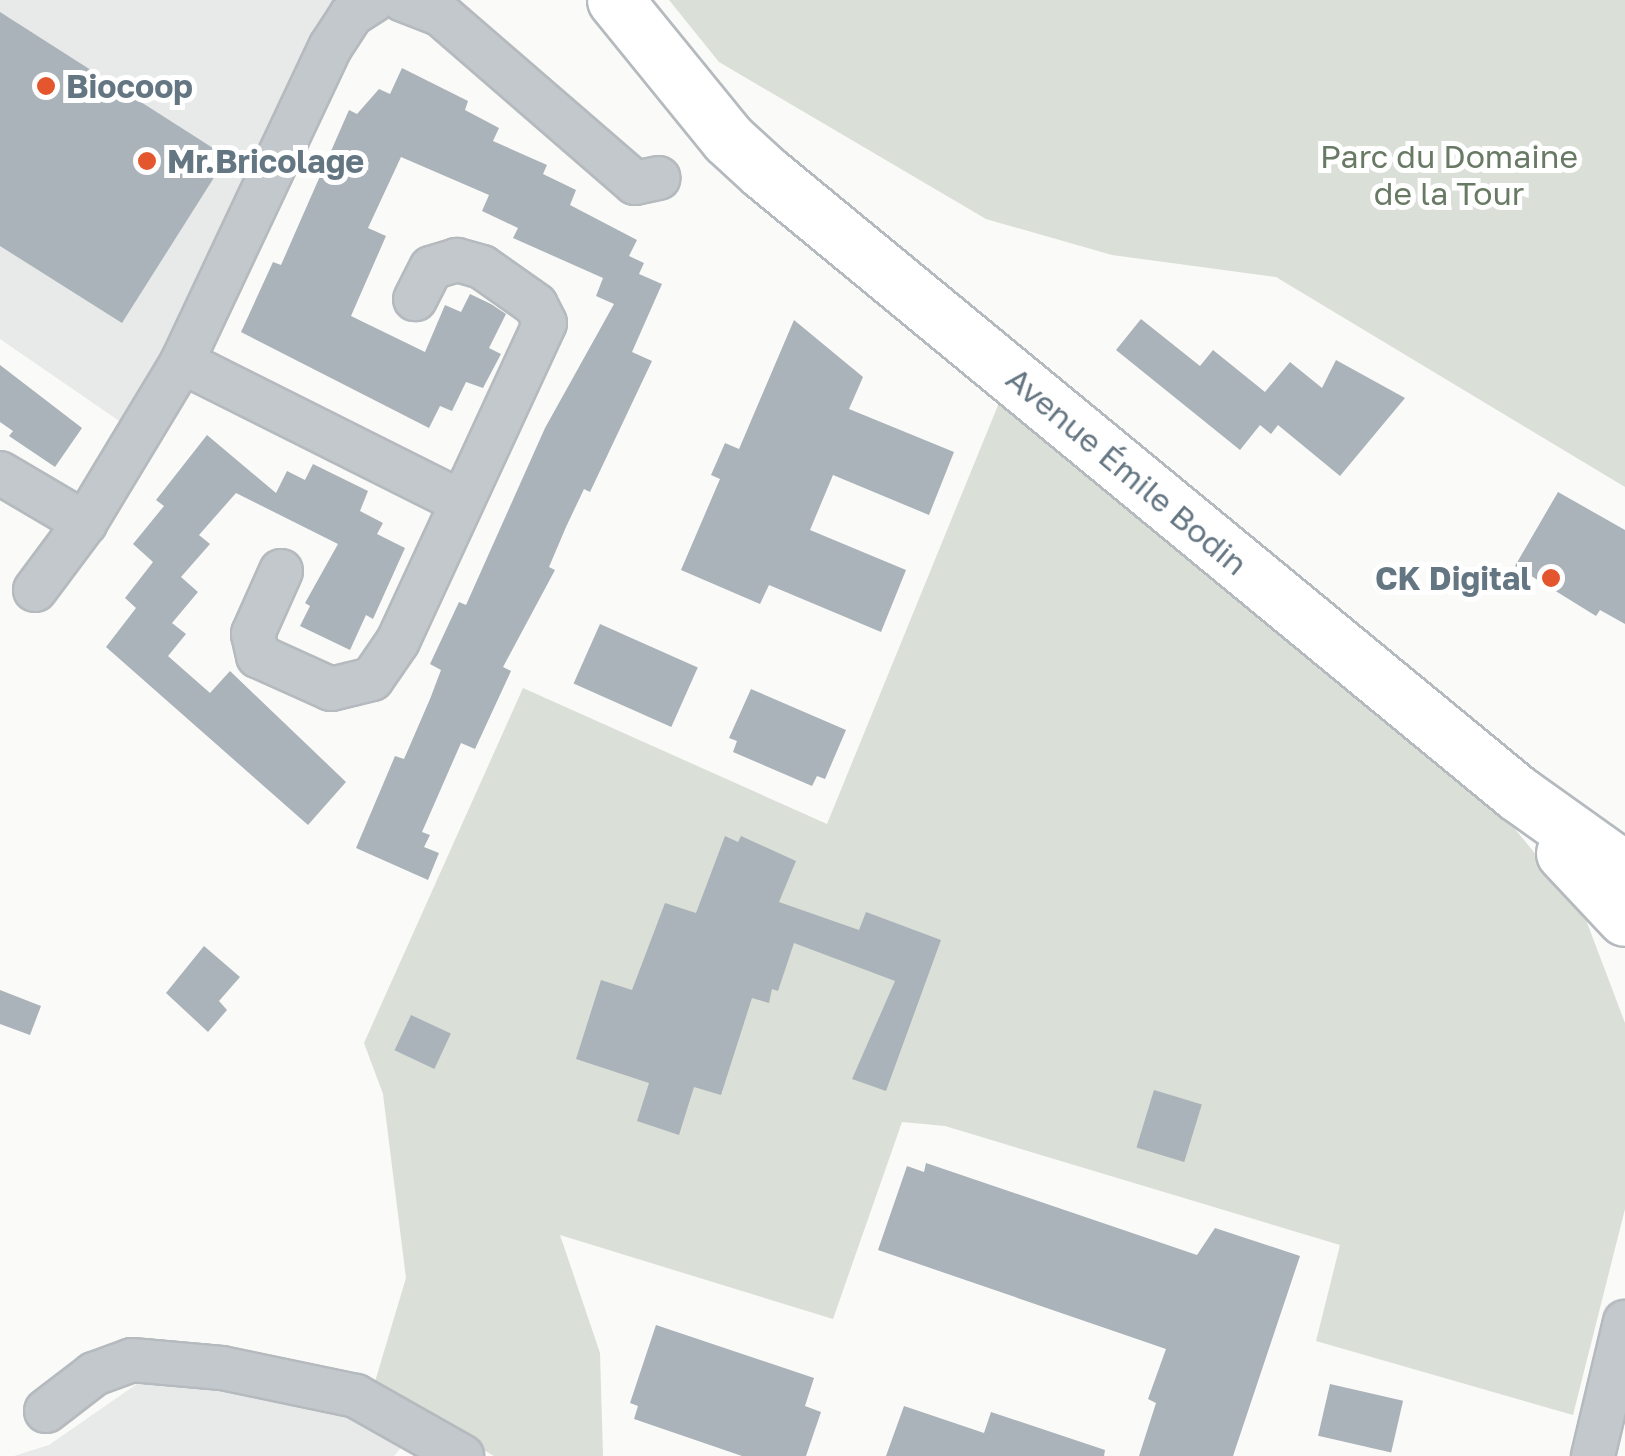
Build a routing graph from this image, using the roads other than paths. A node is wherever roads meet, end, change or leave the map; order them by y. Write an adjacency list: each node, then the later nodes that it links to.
1 (374, 0): 8 (street)
2 (403, 0): 6 (street)
3 (615, 0): 5 (main road, Avenue Émile Bodin)
4 (644, 0): 5 (main road, Avenue Émile Bodin)
5 (728, 138): 14 (main road, Avenue Émile Bodin)
6 (658, 178)
7 (414, 299): 10 (street)
8 (182, 362): 10 (street); 11 (street)
9 (0, 472): 11 (street)
10 (460, 501): 12 (street)
11 (85, 523): 13 (street)
12 (280, 571)
13 (35, 590)
14 (1528, 802): 15 (main road, Avenue Émile Bodin); 17 (main road, Avenue Émile Bodin)
15 (1602, 824): 16 (main road, Avenue Émile Bodin)
16 (1625, 870)
17 (1625, 918)
18 (1625, 1322): 21 (street)
19 (46, 1411): 20 (street)
20 (462, 1456)
21 (1592, 1456)

